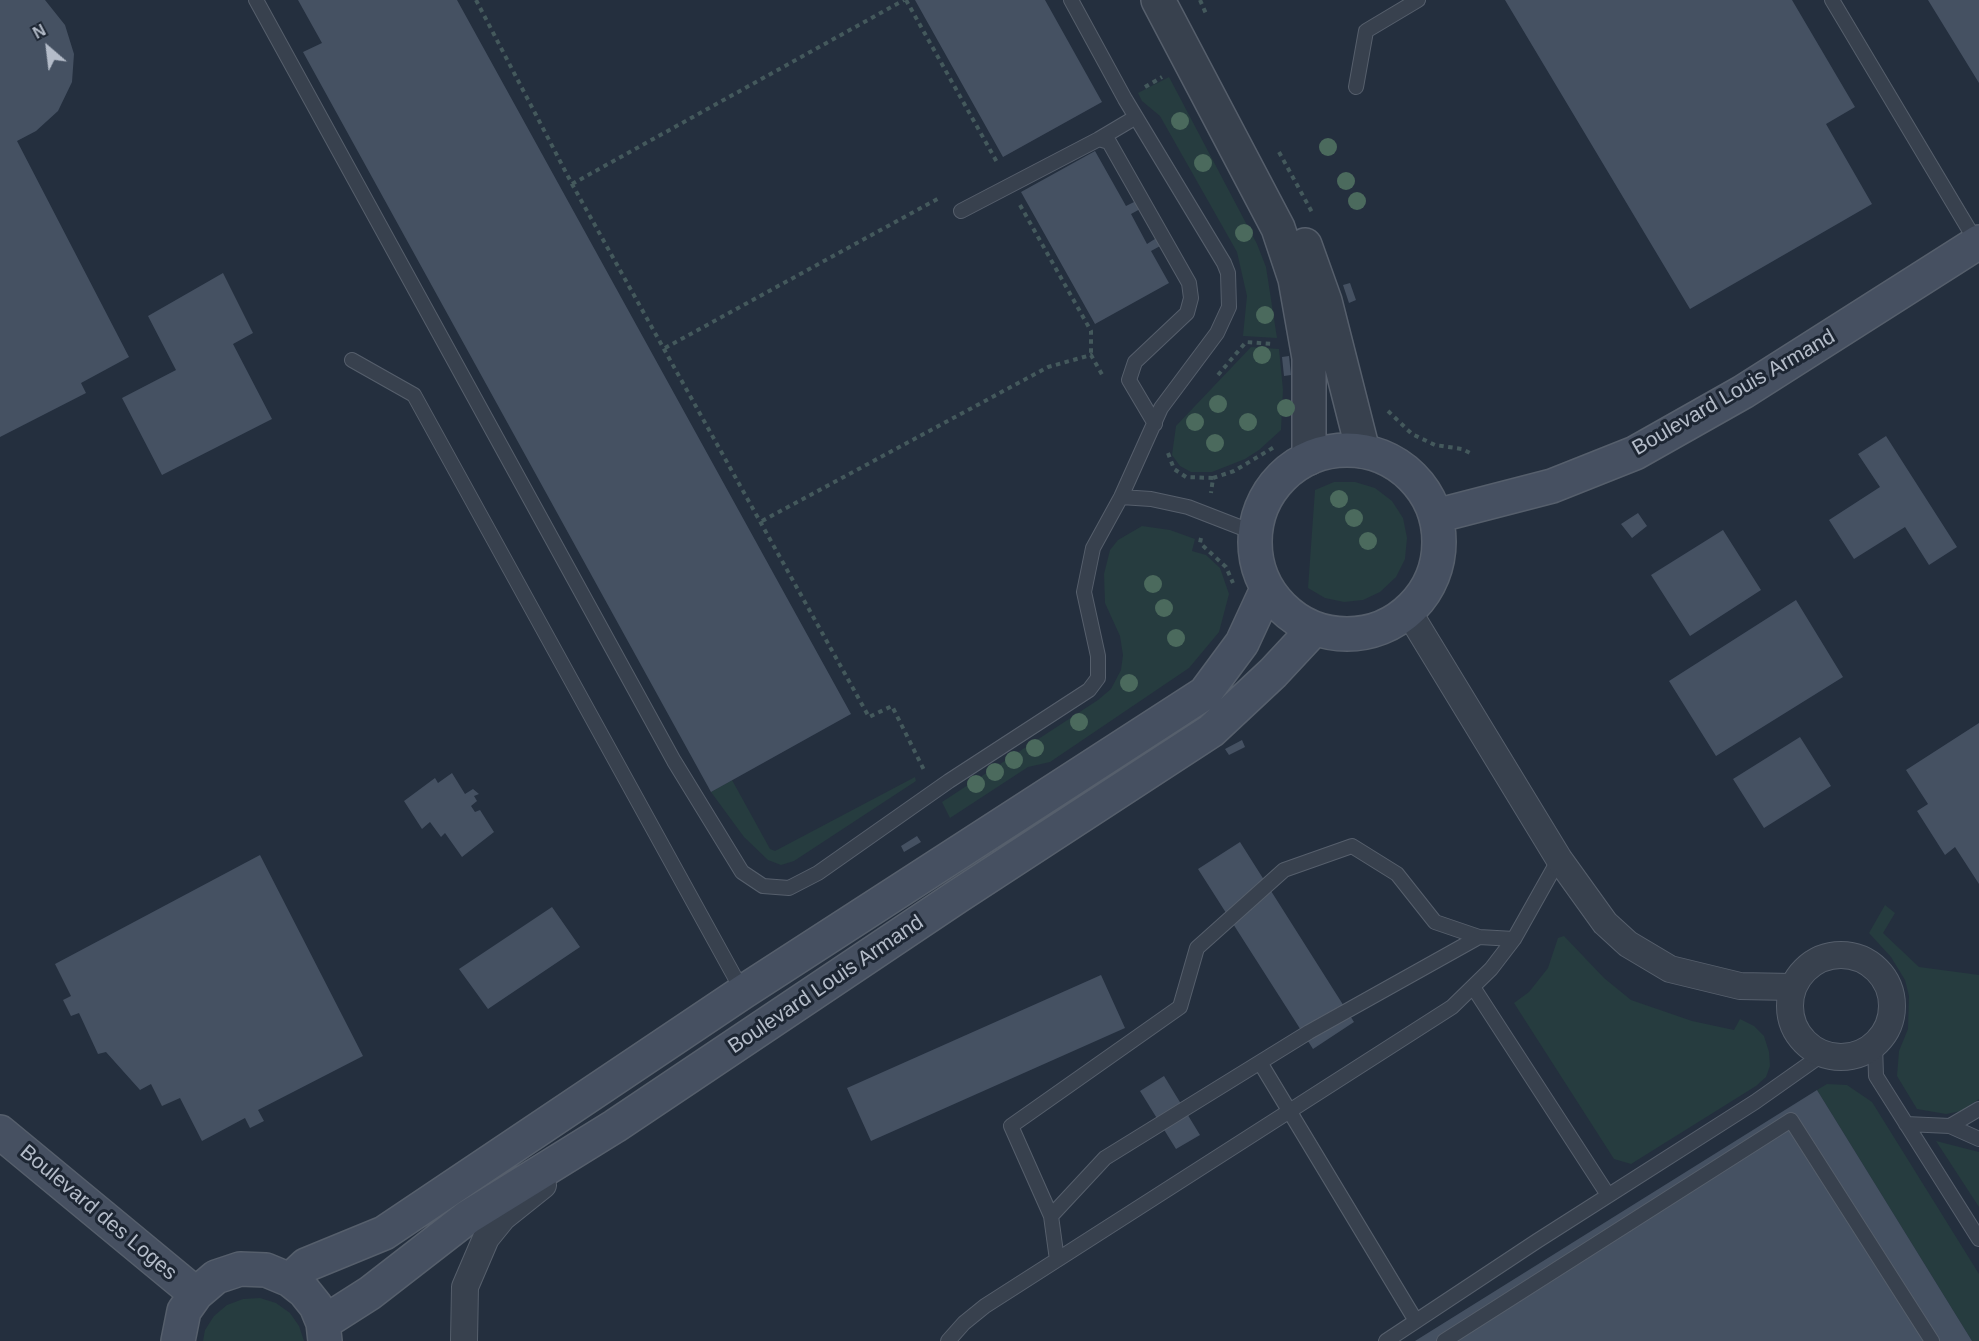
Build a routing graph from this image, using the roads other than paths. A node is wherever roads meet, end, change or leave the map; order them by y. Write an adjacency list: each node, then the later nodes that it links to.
1 (256, 0): 16 (lane)
2 (1071, 0): 8 (lane)
3 (1158, 0): 15 (street)
4 (1181, 0): 14 (street)
5 (1418, 0): 7 (lane)
6 (1832, 0): 11 (lane)
7 (1356, 87)
8 (1136, 117): 9 (lane); 13 (lane)
9 (1099, 139): 10 (lane); 13 (lane)
10 (962, 211)
11 (1978, 242): 17 (main road, Boulevard Louis Armand)
12 (352, 360): 27 (lane)
13 (1154, 428): 16 (lane)
14 (1363, 451): 15 (main road); 17 (main road)
15 (1308, 458): 18 (main road)
16 (1121, 497): 18 (lane)
17 (1436, 516): 20 (main road)
18 (1255, 533): 19 (main road)
19 (1267, 589): 21 (main road); 27 (main road, Boulevard Louis Armand)
20 (1408, 611): 21 (main road); 22 (street)
21 (1314, 629): 34 (main road, Boulevard Louis Armand)
22 (1559, 859): 24 (lane); 26 (street)
23 (1479, 938): 24 (lane); 30 (lane); 39 (lane)
24 (1514, 939): 25 (lane)
25 (1473, 987): 32 (lane); 38 (lane)
26 (1792, 987): 28 (street); 29 (street)
27 (743, 992): 42 (main road, Boulevard Louis Armand)
28 (1875, 1044): 29 (street); 33 (lane)
29 (1823, 1054): 38 (lane)
30 (1261, 1064): 32 (lane); 39 (lane)
31 (1979, 1109): 35 (lane)
32 (1289, 1111): 41 (lane); 44 (lane)
33 (1906, 1124): 35 (lane); 40 (lane)
34 (615, 1126): 45 (main road, Boulevard Louis Armand); 47 (street)
35 (1950, 1126): 37 (lane)
36 (0, 1132): 43 (main road, Boulevard des Loges)
37 (1979, 1139)
38 (1608, 1195): 44 (lane)
39 (1051, 1216): 41 (lane)
40 (1979, 1239)
41 (1057, 1260): 48 (lane)
42 (290, 1280): 43 (main road); 45 (main road)
43 (196, 1294): 46 (main road)
44 (1416, 1322): 49 (lane)
45 (324, 1332)
46 (178, 1341)
47 (464, 1341)
48 (948, 1341)
49 (1386, 1341)
50 (1444, 1341): 51 (lane)
51 (1932, 1341)

